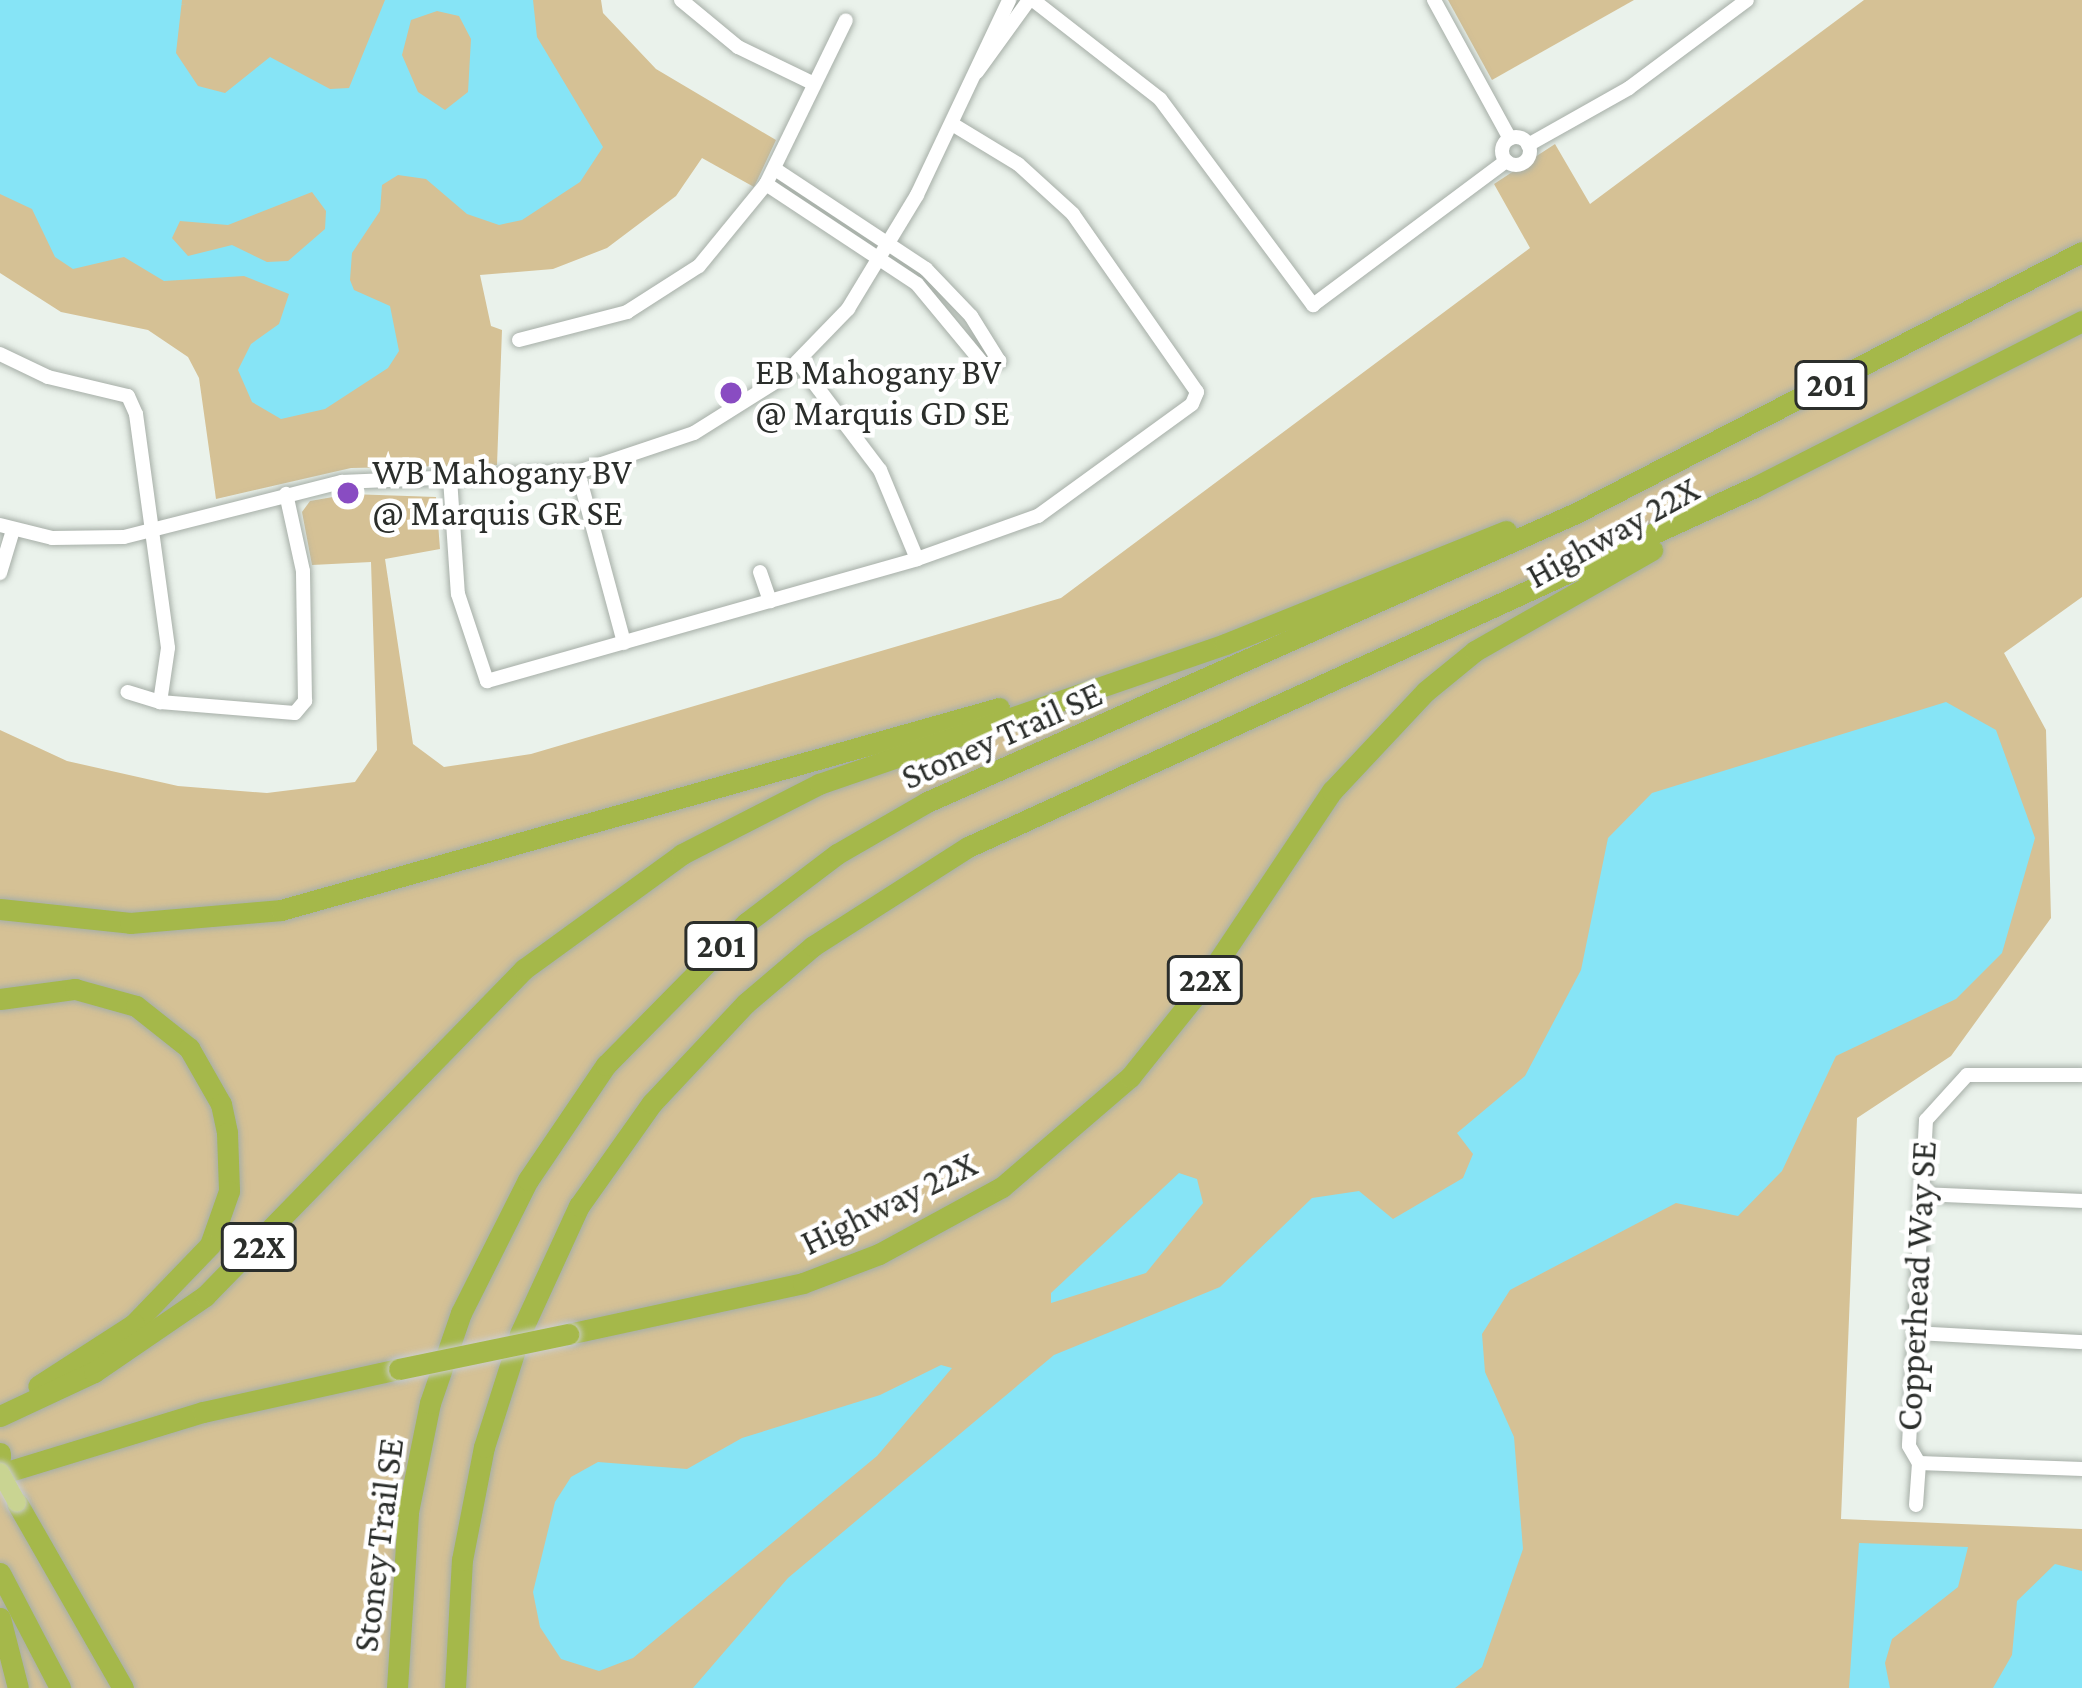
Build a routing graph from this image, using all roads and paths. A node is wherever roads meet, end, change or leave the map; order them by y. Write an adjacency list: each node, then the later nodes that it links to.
1 (681, 0): 8 (street)
2 (1009, 0): 7 (street)
3 (1031, 0): 7 (street); 12 (street)
4 (1434, 0): 10 (street)
5 (1747, 0): 11 (street)
6 (846, 20): 8 (street)
7 (977, 72): 9 (street)
8 (812, 83): 13 (street)
9 (952, 124): 15 (street); 29 (street)
10 (1510, 139): 11 (street); 12 (street)
11 (1528, 145): 12 (street)
12 (1506, 161)
13 (775, 169): 14 (street); 15 (street)
14 (766, 184): 17 (street); 19 (street)
15 (889, 245): 17 (street); 17 (street)
16 (2082, 252): 26 (highway, Stoney Trail SE / 201)
17 (881, 260): 21 (street)
18 (2082, 321): 24 (highway, 201)
19 (519, 340)
20 (0, 354): 28 (street)
21 (799, 363): 22 (street); 29 (street)
22 (578, 472): 23 (street); 33 (street)
23 (450, 478): 25 (street); 33 (street)
24 (1755, 487): 47 (highway, Highway 22X / 22X, bridge); 56 (highway, 201)
25 (286, 494): 28 (street); 36 (street)
26 (1576, 513): 35 (highway, Highway 22X / 22X); 55 (highway, Stoney Trail SE / 201)
27 (6, 527): 28 (street); 31 (street)
28 (155, 530): 36 (street)
29 (917, 559): 32 (street)
30 (760, 572): 32 (street)
31 (0, 573)
32 (770, 601): 33 (street)
33 (624, 644)
34 (128, 692): 36 (street)
35 (1052, 699): 37 (highway); 44 (highway, Highway 22X / 22X)
36 (160, 702)
37 (0, 909)
38 (0, 999): 44 (highway)
39 (2082, 1075): 40 (street, Copperhead Way SE)
40 (1922, 1194): 41 (street); 42 (street, Copperhead Way SE)
41 (2082, 1201)
42 (1915, 1334): 43 (street); 45 (street, Copperhead Way SE)
43 (2082, 1342)
44 (0, 1412)
45 (1919, 1463): 46 (street, Copperhead Way SE); 49 (street)
46 (2082, 1469)
47 (0, 1473): 48 (main road, bridge)
48 (17, 1503): 54 (highway)
49 (1916, 1505)
50 (0, 1573): 53 (highway)
51 (0, 1618): 52 (highway)
52 (19, 1688)
53 (59, 1688)
54 (123, 1688)
55 (397, 1688)
56 (455, 1688)

